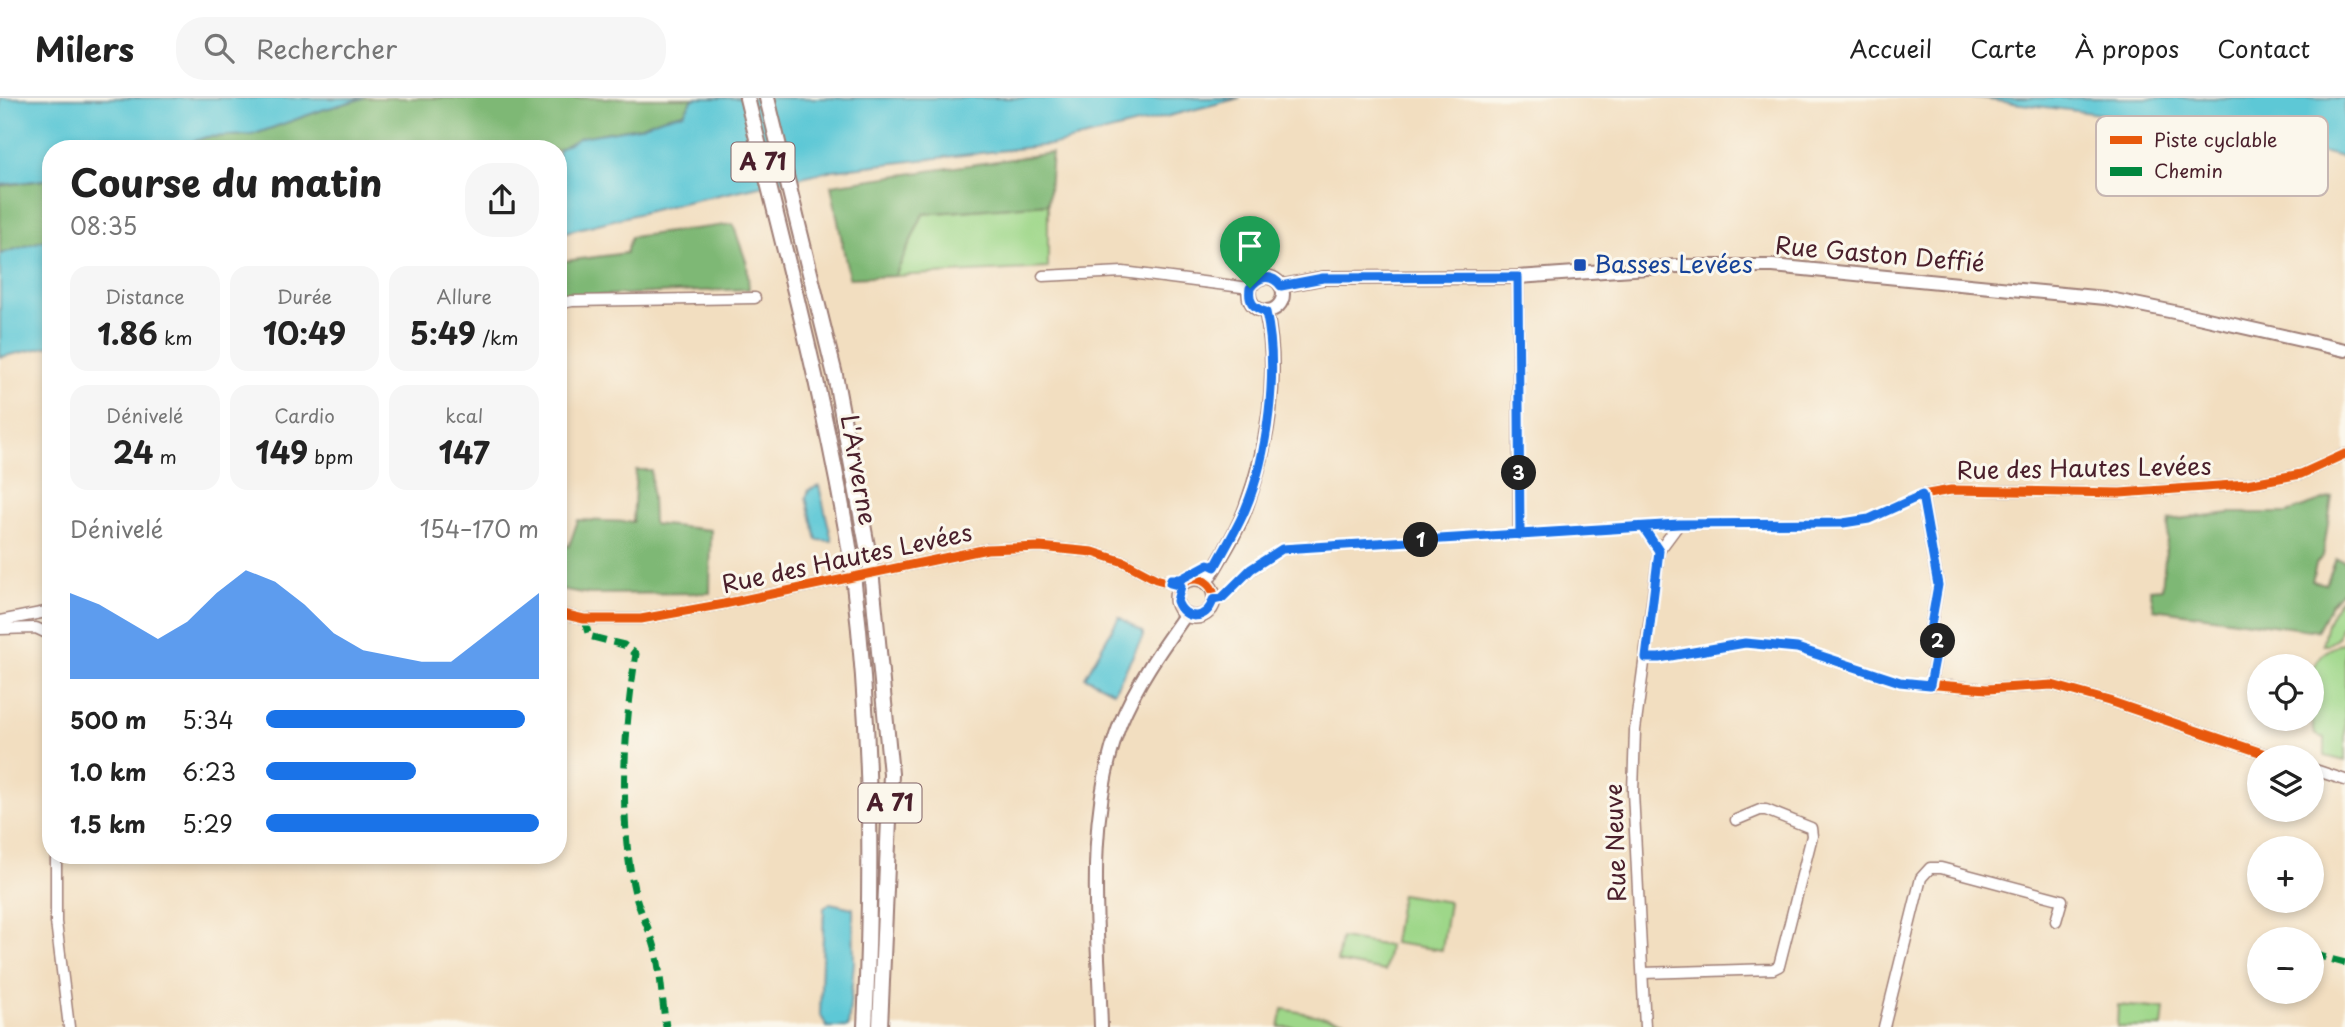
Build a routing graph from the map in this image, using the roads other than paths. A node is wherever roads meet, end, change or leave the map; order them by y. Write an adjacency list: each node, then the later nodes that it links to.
1 (747, 98): 36 (highway, L'Arverne / A 71, bridge)
2 (767, 98): 37 (highway, L'Arverne / A 71, bridge)
3 (1043, 276): 6 (street)
4 (1518, 277): 5 (main road, Rue Gaston Deffié); 10 (main road, Rue Gaston Deffié); 15 (street)
5 (1281, 286): 6 (main road); 9 (main road)
6 (1250, 288): 9 (main road)
7 (755, 298): 8 (street)
8 (567, 302)
9 (1266, 312): 17 (main road)
10 (2345, 350)
11 (2345, 454): 12 (street, Rue des Hautes Levées)
12 (1922, 495): 13 (street, Rue des Hautes Levées); 27 (street)
13 (1679, 524): 14 (street, Rue des Hautes Levées); 16 (street)
14 (1643, 527): 15 (street, Rue des Hautes Levées); 16 (street)
15 (1520, 535): 19 (street, Rue des Hautes Levées)
16 (1659, 551): 26 (street, Rue Neuve)
17 (1206, 583): 18 (main road); 19 (main road)
18 (1181, 586): 21 (main road); 22 (street, Rue des Hautes Levées)
19 (1213, 600): 21 (main road)
20 (42, 613): 23 (street)
21 (1186, 614): 38 (main road)
22 (567, 615)
23 (0, 621)
24 (0, 629): 25 (street)
25 (42, 631)
26 (1646, 658): 27 (street); 34 (street, Rue Neuve)
27 (1930, 685): 28 (street)
28 (2247, 748)
29 (2324, 773): 30 (street)
30 (2345, 780)
31 (1736, 820): 34 (street)
32 (56, 864): 35 (street)
33 (2056, 921): 40 (street)
34 (1643, 973): 39 (street, Rue Neuve)
35 (69, 1027)
36 (865, 1027)
37 (880, 1027)
38 (1101, 1027)
39 (1645, 1027)
40 (1884, 1027)

